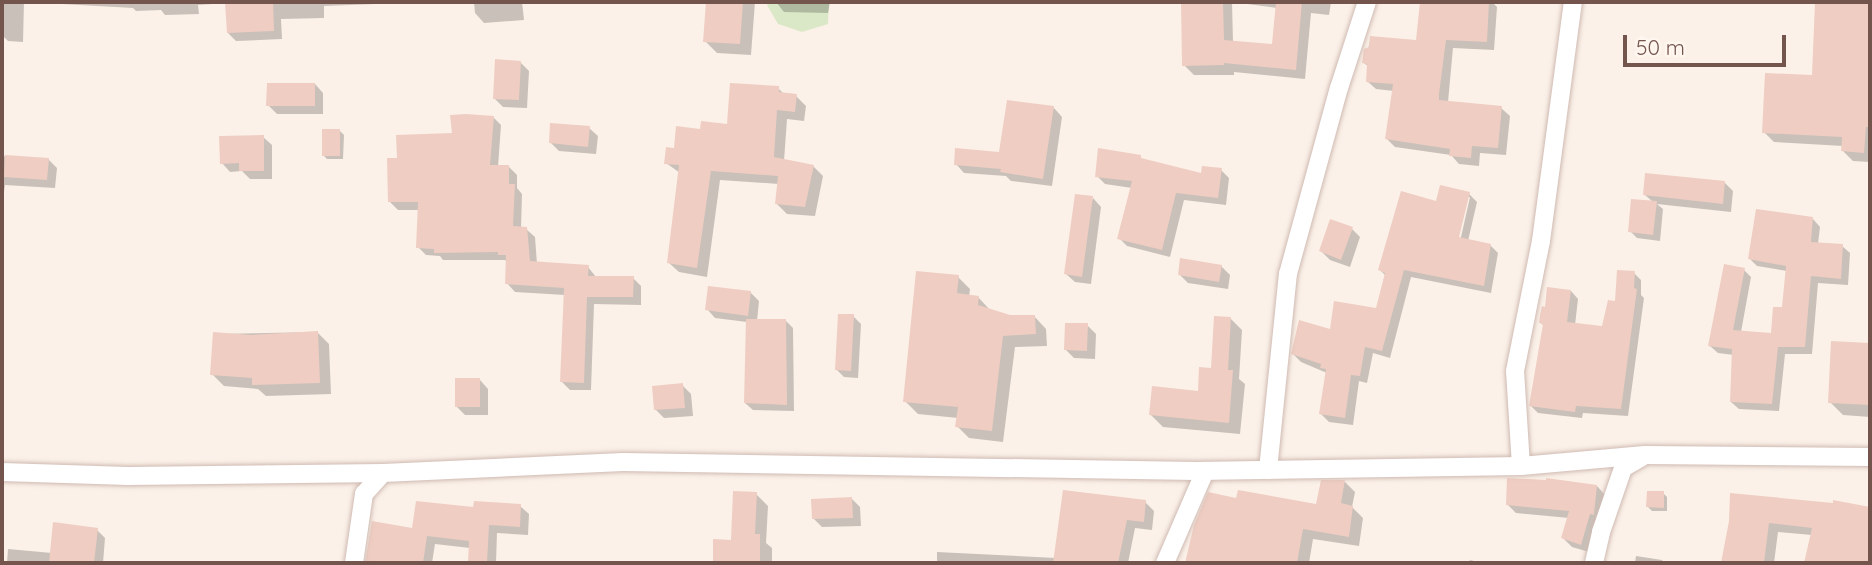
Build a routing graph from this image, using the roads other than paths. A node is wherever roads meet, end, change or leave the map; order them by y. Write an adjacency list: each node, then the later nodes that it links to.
1 (1367, 2): 6 (street)
2 (1573, 2): 5 (street)
3 (1644, 455): 4 (street); 5 (street); 12 (street)
4 (1870, 457)
5 (1521, 466): 6 (street)
6 (1268, 470): 7 (street)
7 (1205, 471): 9 (street); 11 (street)
8 (2, 472): 9 (street)
9 (383, 472): 10 (street)
10 (354, 563)
11 (1165, 563)
12 (1594, 563)

